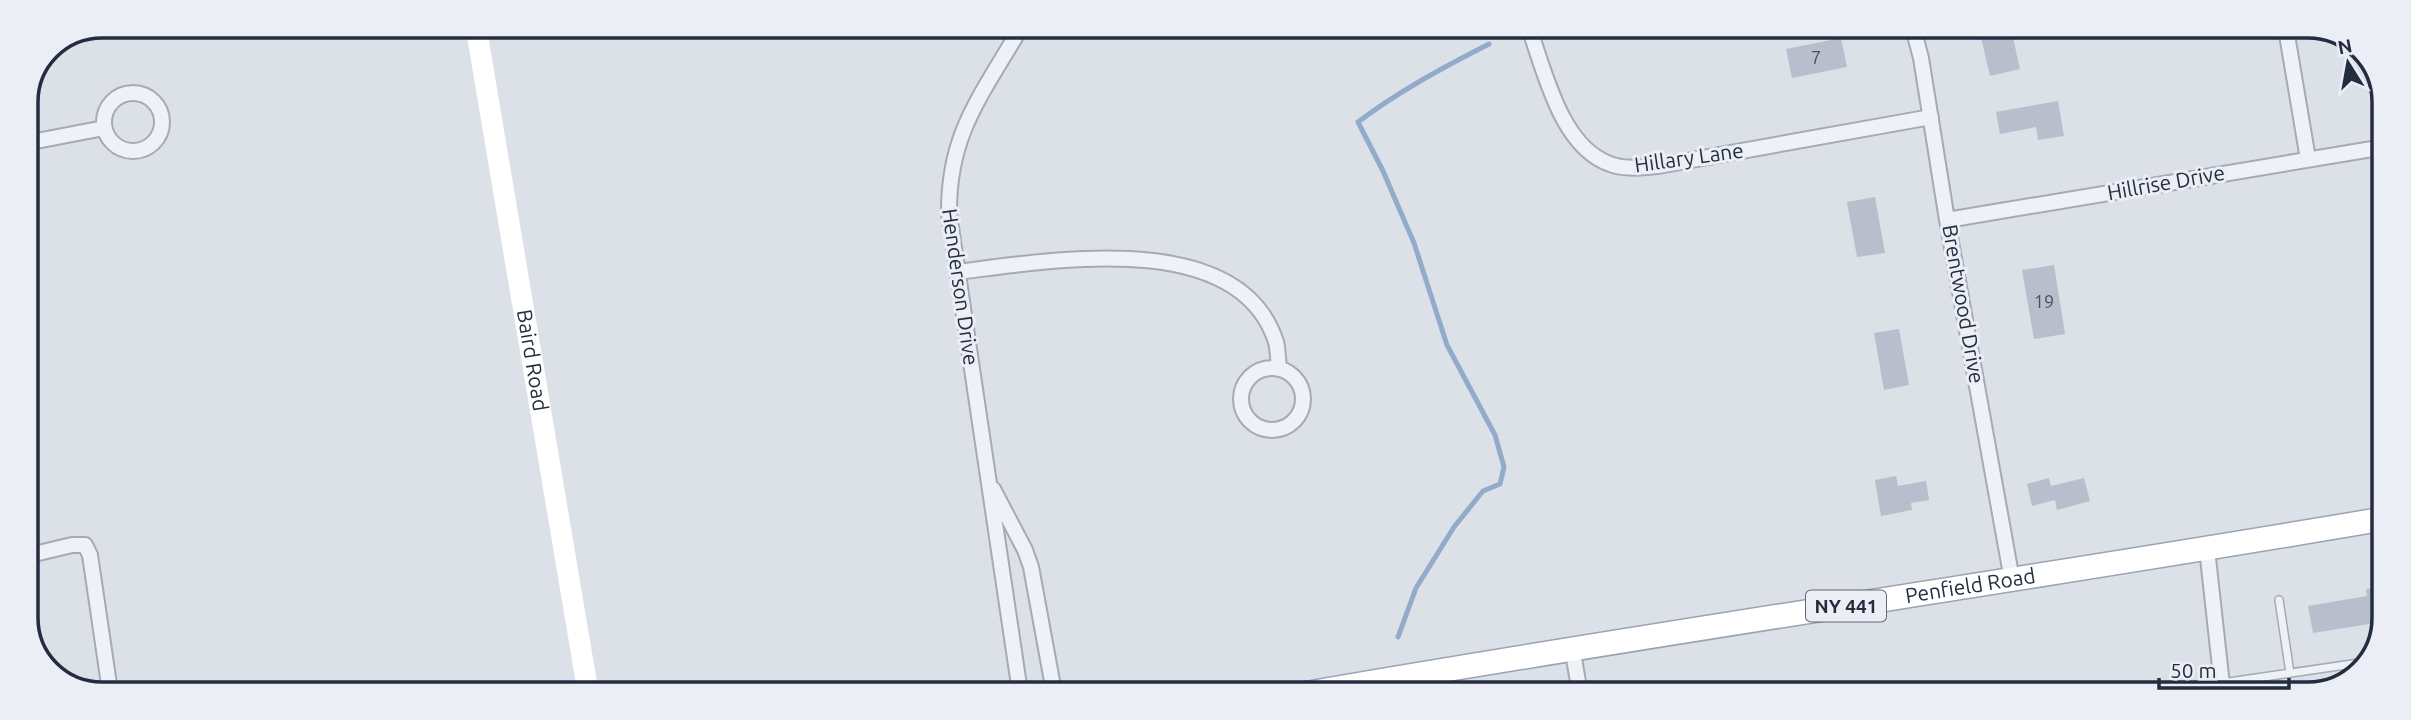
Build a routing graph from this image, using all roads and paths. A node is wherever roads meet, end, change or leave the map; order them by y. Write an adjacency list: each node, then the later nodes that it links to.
1 (478, 38): 24 (street, Baird Road)
2 (1014, 38): 12 (street, Henderson Drive)
3 (1533, 38): 6 (street, Hillary Lane)
4 (1915, 38): 6 (street, Brentwood Drive)
5 (2288, 38): 10 (street)
6 (1931, 117): 11 (street, Brentwood Drive)
7 (104, 128): 7 (street); 8 (street)
8 (38, 142)
9 (2372, 149): 10 (street, Hillrise Drive)
10 (2308, 159): 11 (street, Hillrise Drive)
11 (1947, 220): 18 (street, Brentwood Drive)
12 (957, 272): 13 (street); 14 (street, Henderson Drive)
13 (1279, 368): 13 (street)
14 (988, 478): 25 (street, Henderson Drive); 26 (street, Henderson Drive)
15 (2372, 521): 16 (main road, Penfield Road / NY 441)
16 (2207, 549): 18 (main road, Penfield Road / NY 441); 29 (street)
17 (39, 553): 23 (street)
18 (2012, 580): 20 (main road, Penfield Road / NY 441)
19 (2279, 600): 22 (lane)
20 (1572, 647): 27 (main road, Penfield Road / NY 441); 28 (street)
21 (2352, 664): 22 (lane)
22 (2290, 673): 30 (lane)
23 (109, 682)
24 (586, 682)
25 (1019, 682)
26 (1052, 682)
27 (1367, 682)
28 (1578, 682)
29 (2221, 682)
30 (2252, 682)

